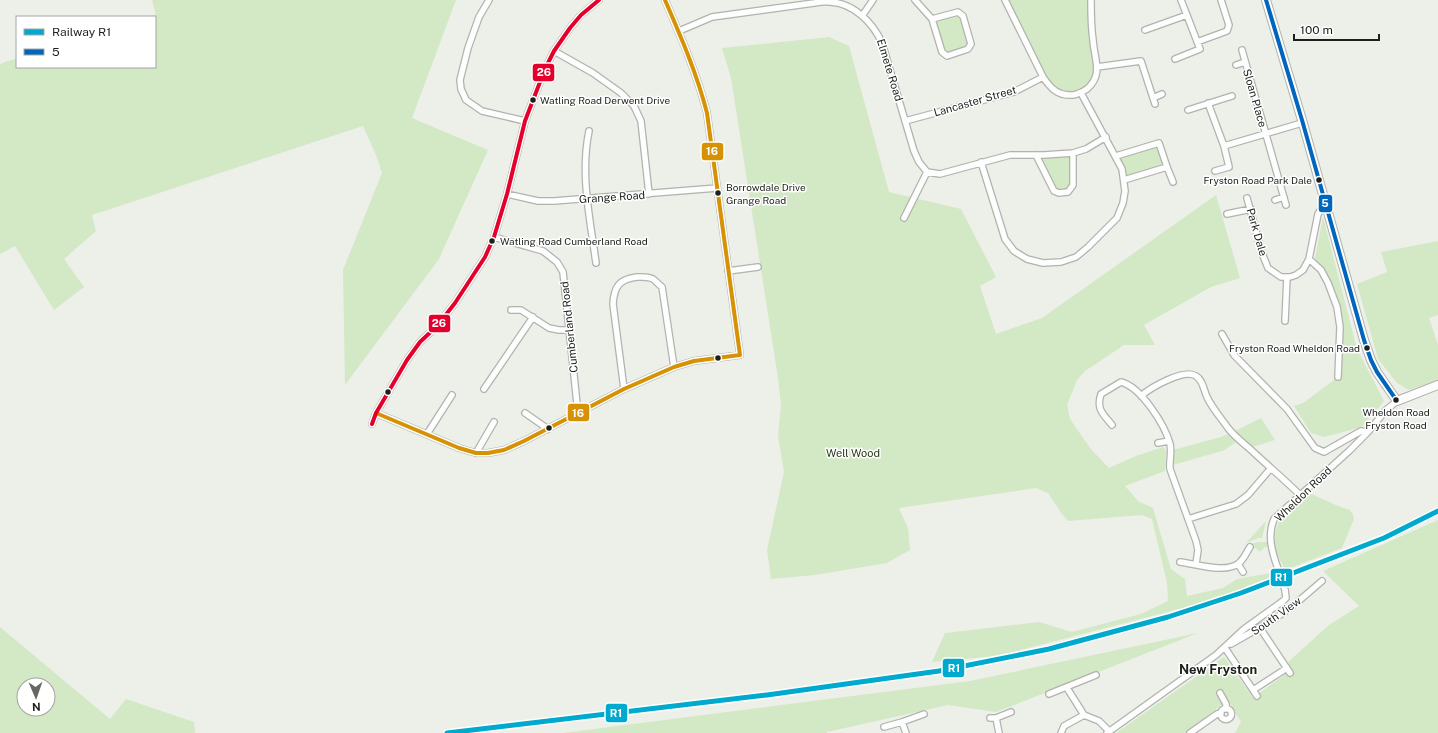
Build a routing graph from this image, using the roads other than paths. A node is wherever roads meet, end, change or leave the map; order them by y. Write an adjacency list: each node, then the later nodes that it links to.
1 (488, 0): 31 (street)
2 (599, 0): 18 (street)
3 (665, 0): 15 (street)
4 (873, 0): 12 (street)
5 (915, 0): 13 (street)
6 (1005, 0): 23 (street)
7 (1091, 0): 22 (street)
8 (1181, 0): 11 (street)
9 (1221, 0): 16 (street)
10 (1266, 0): 33 (street)
11 (1187, 15): 14 (street); 16 (street)
12 (862, 16): 15 (street, Elmete Road); 32 (street, Elmete Road)
13 (932, 19): 13 (street)
14 (1145, 30)
15 (679, 31): 47 (street)
16 (1198, 42): 19 (street)
17 (1242, 50): 20 (street, Sloan Place)
18 (554, 51): 31 (street); 49 (street)
19 (1175, 59)
20 (1245, 62): 21 (street, Sloan Place); 35 (street, Sloan Place)
21 (1236, 65)
22 (1097, 68): 24 (street); 27 (street)
23 (1043, 77): 24 (street); 32 (street, Lancaster Street)
24 (1081, 93): 36 (street)
25 (1162, 94): 27 (street)
26 (1232, 96): 28 (street, Sloan Place)
27 (1153, 98): 29 (street)
28 (1208, 103): 30 (street, Sloan Place); 37 (street)
29 (1155, 104)
30 (1188, 110)
31 (525, 121): 48 (street)
32 (905, 121): 44 (street, Elmete Road)
33 (1302, 123): 35 (street, Sloan Place); 54 (street)
34 (589, 131): 52 (street)
35 (1266, 134): 37 (street, Sloan Place); 50 (street, Sloan Place)
36 (1106, 137): 38 (street); 40 (street)
37 (1224, 146): 43 (street)
38 (1073, 152): 39 (street); 39 (street)
39 (1036, 155): 41 (street)
40 (1116, 156): 42 (street); 45 (street)
41 (981, 162): 44 (street); 45 (street)
42 (1167, 167): 45 (street); 46 (street)
43 (1215, 171)
44 (927, 172): 58 (street)
45 (1124, 180)
46 (1174, 182)
47 (717, 188): 49 (street, Grange Road); 63 (street)
48 (507, 194): 52 (street, Grange Road); 59 (street)
49 (649, 194): 52 (street, Grange Road)
50 (1284, 197): 53 (street); 55 (street, Sloan Place)
51 (1248, 198): 56 (street, Park Dale)
52 (587, 200): 61 (street)
53 (1275, 200)
54 (1325, 203): 60 (street); 77 (street)
55 (1286, 205)
56 (1251, 209): 57 (street); 64 (street, Park Dale)
57 (1227, 214)
58 (904, 218)
59 (494, 237): 68 (street, Cumberland Road); 78 (street)
60 (1309, 259): 64 (street); 71 (street)
61 (596, 263)
62 (758, 267): 63 (street)
63 (728, 271): 70 (street)
64 (1287, 277): 67 (street)
65 (511, 310): 66 (street)
66 (533, 317): 68 (street); 73 (street)
67 (1285, 322)
68 (569, 330): 80 (street, Cumberland Road)
69 (1222, 334): 85 (street)
70 (674, 366): 74 (street); 74 (street)
71 (1338, 377)
72 (1438, 385): 77 (street, Wheldon Road)
73 (484, 389)
74 (624, 389): 80 (street)
75 (452, 395): 86 (street)
76 (1141, 396): 83 (street); 87 (street); 90 (street)
77 (1397, 401): 85 (street, Wheldon Road)
78 (376, 413): 82 (street); 86 (street)
79 (525, 413): 84 (street)
80 (578, 413): 84 (street)
81 (494, 422): 89 (street)
82 (372, 424)
83 (1112, 425)
84 (548, 429): 89 (street)
85 (1368, 432): 91 (street, Wheldon Road)
86 (427, 434): 89 (street)
87 (1169, 441): 88 (street); 92 (street)
88 (1158, 443)
89 (476, 453)
90 (1271, 468): 91 (street); 92 (street)
91 (1300, 495): 100 (street, Wheldon Road, bridge)
92 (1188, 519): 95 (street)
93 (1250, 547): 96 (street)
94 (1180, 562): 95 (street)
95 (1196, 564): 96 (street)
96 (1238, 564): 97 (street)
97 (1243, 572)
98 (1322, 581): 99 (street, South View)
99 (1260, 628): 100 (street, South View); 103 (street)
100 (1226, 647): 103 (street); 114 (street, Wheldon Road)
101 (1096, 675): 102 (street)
102 (1067, 688): 105 (street); 111 (street)
103 (1253, 690): 106 (street)
104 (1220, 693): 107 (street)
105 (1049, 694)
106 (1257, 696)
107 (1226, 709): 109 (street); 109 (street)
108 (1011, 712): 116 (street)
109 (1221, 713): 118 (street)
110 (924, 714): 112 (street)
111 (1084, 715): 114 (street); 117 (street)
112 (902, 722): 113 (street); 115 (street)
113 (884, 727)
114 (1108, 732)
115 (906, 733)
116 (999, 733)
117 (1062, 733)
118 (1190, 733)

